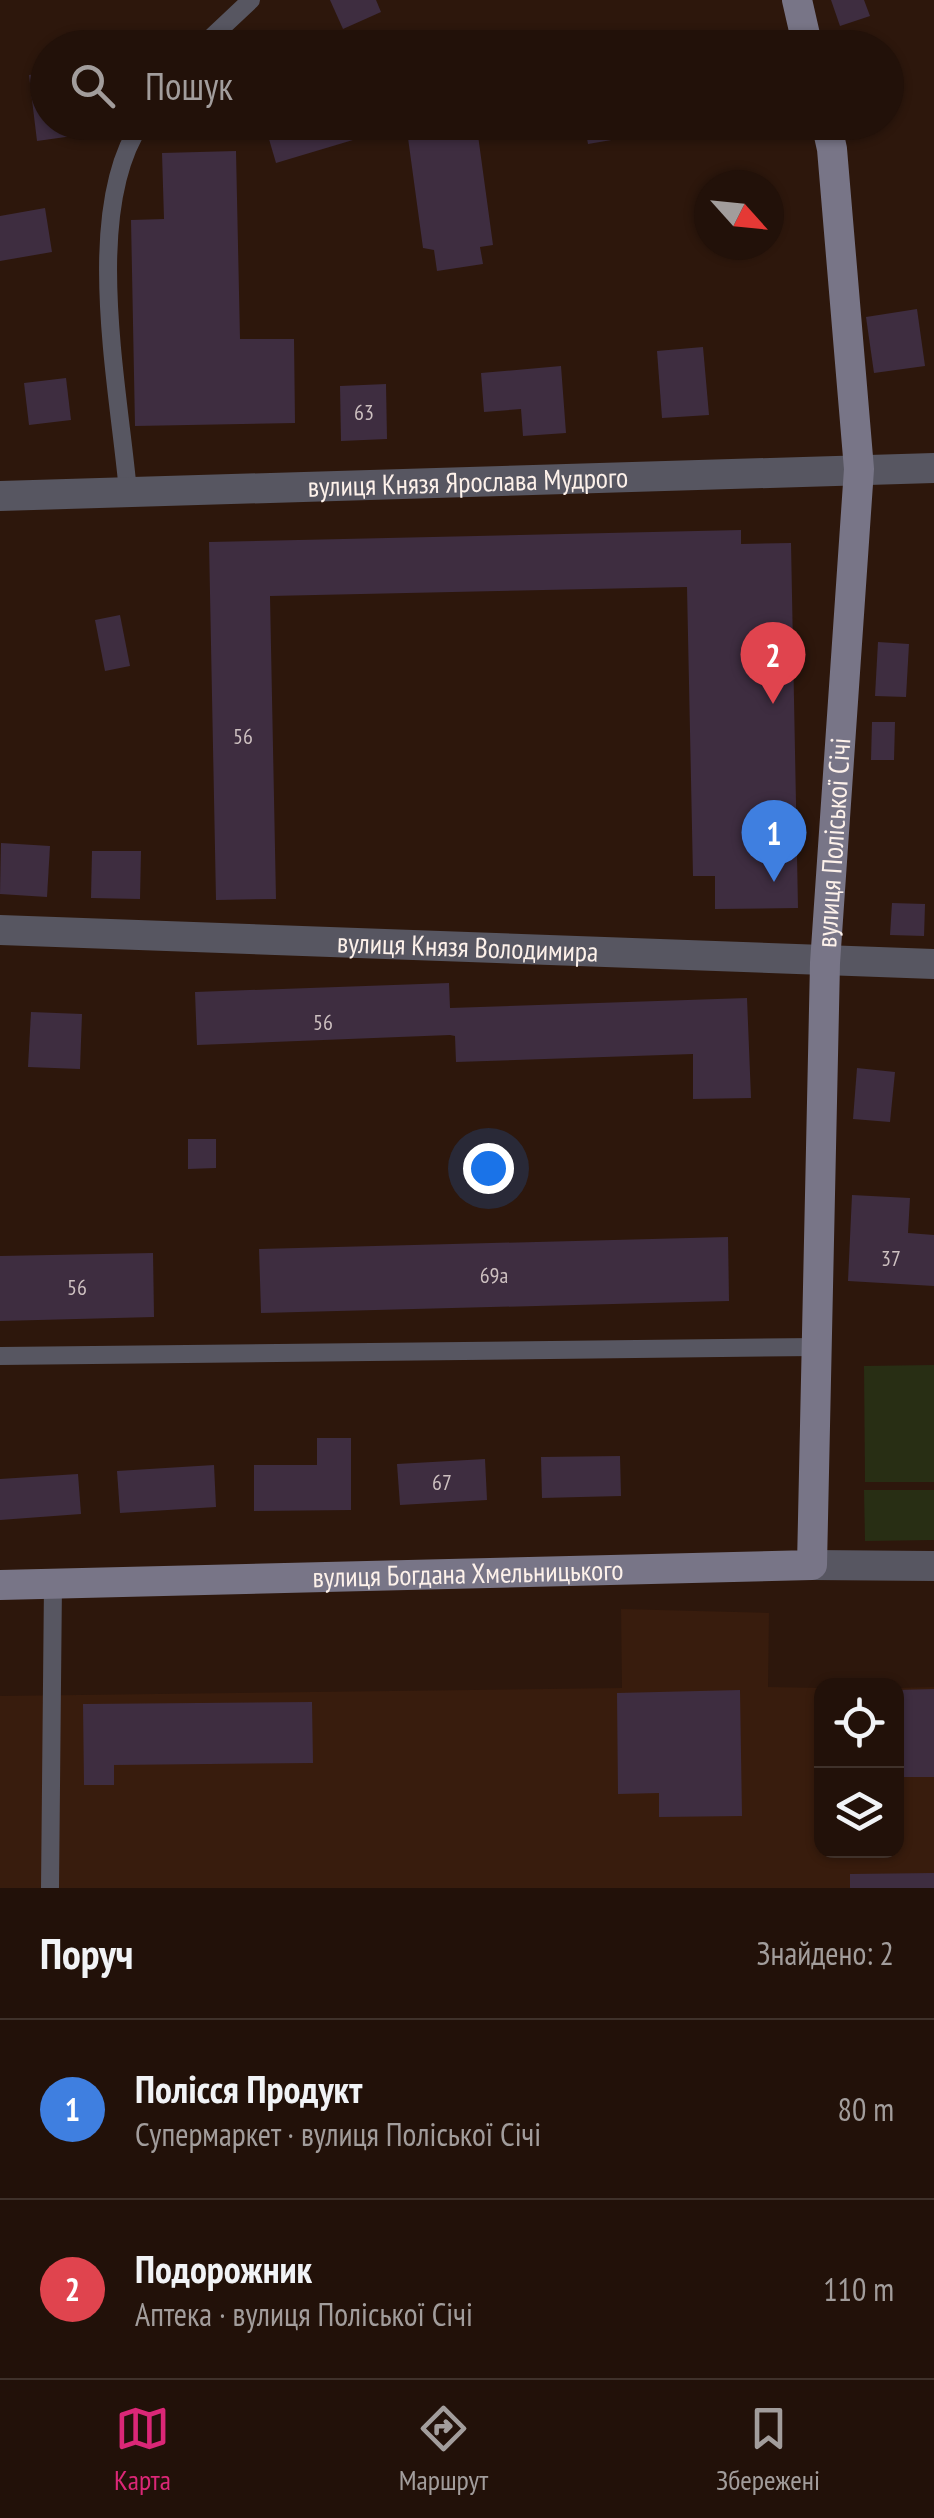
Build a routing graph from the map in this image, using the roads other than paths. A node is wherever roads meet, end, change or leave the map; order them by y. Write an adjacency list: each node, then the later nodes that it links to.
1 (251, 0): 3 (lane)
2 (797, 0): 4 (street)
3 (219, 30)
4 (804, 30)
5 (134, 140): 9 (lane)
6 (830, 140): 8 (street, вулиця Поліської Січі)
7 (934, 468): 8 (street, вулиця Князя Ярослава Мудрого)
8 (860, 470): 9 (street, вулиця Князя Ярослава Мудрого); 12 (street, вулиця Поліської Січі)
9 (128, 492): 10 (street, вулиця Князя Ярослава Мудрого)
10 (0, 496)
11 (0, 930): 12 (street, вулиця Князя Володимира)
12 (825, 963): 13 (street, вулиця Князя Володимира); 14 (street, вулиця Поліської Січі)
13 (934, 964)
14 (817, 1346): 15 (lane); 16 (street, вулиця Поліської Січі)
15 (0, 1356)
16 (812, 1566): 17 (street, вулиця Богдана Хмельницького); 18 (street, вулиця Богдана Хмельницького)
17 (934, 1566)
18 (53, 1584): 19 (street, вулиця Богдана Хмельницького); 20 (lane)
19 (0, 1585)
20 (50, 1888)

